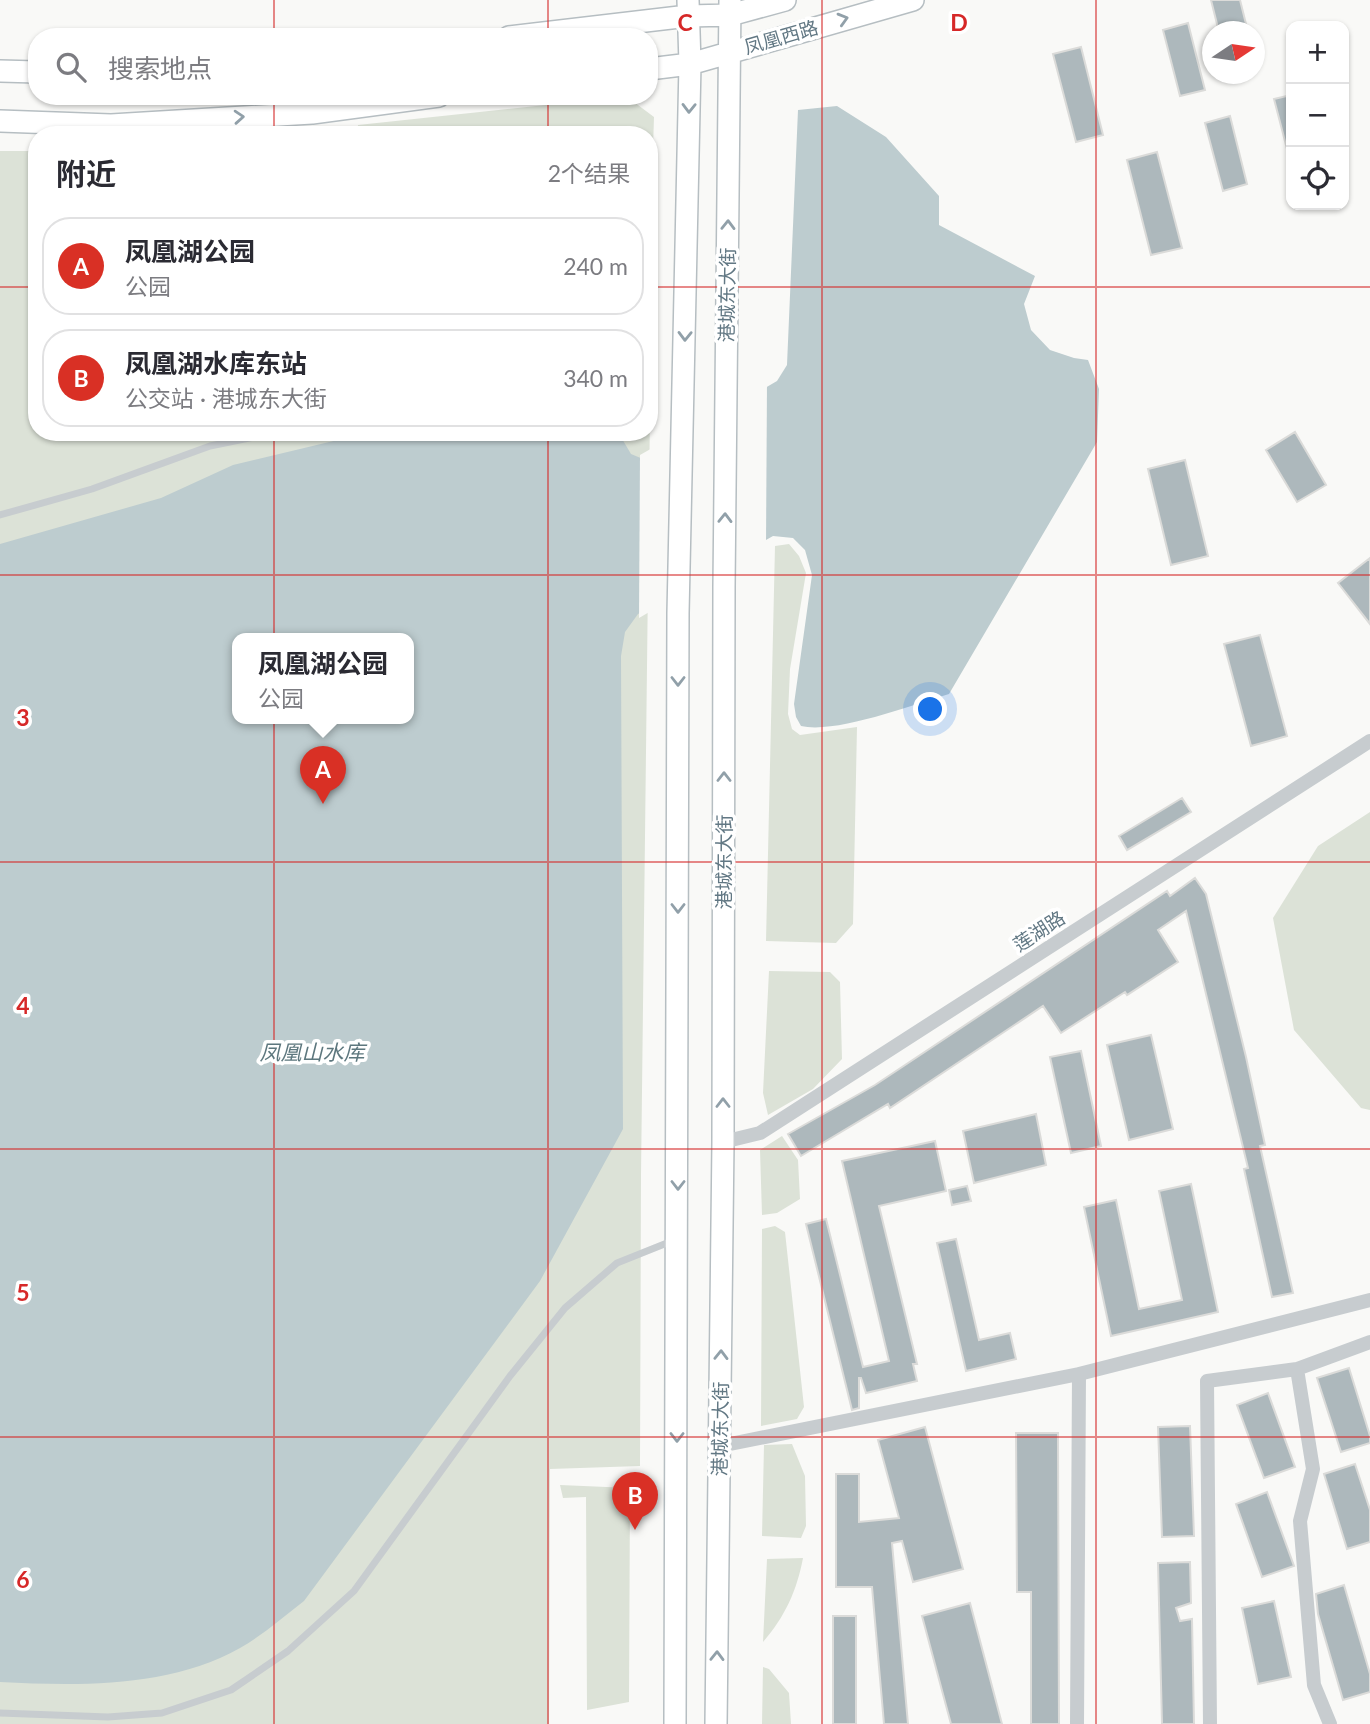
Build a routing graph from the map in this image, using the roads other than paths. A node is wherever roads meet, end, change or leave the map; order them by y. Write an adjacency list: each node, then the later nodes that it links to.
1 (785, 0): 4 (main road, 凤凰西路)
2 (913, 0): 6 (main road, 凤凰西路, one-way to 2)
3 (688, 8): 4 (main road, 凤凰西路); 5 (main road, 凤凰西路); 7 (main road)
4 (730, 8): 6 (main road, 港城东大街)
5 (565, 28)
6 (730, 51): 7 (main road, 凤凰西路); 16 (main road, 港城东大街, one-way to 6)
7 (690, 64): 8 (main road, 凤凰西路); 17 (main road, one-way to 17)
8 (658, 68)
9 (0, 72): 10 (main road)
10 (28, 72)
11 (372, 105): 12 (main road, one-way to 11)
12 (0, 121)
13 (235, 441): 14 (lane)
14 (0, 515)
15 (1370, 741): 16 (street, 莲湖路)
16 (723, 1142): 22 (main road, 港城东大街, one-way to 16)
17 (678, 1239): 23 (lane); 24 (main road, one-way to 24)
18 (1370, 1300): 21 (street)
19 (1370, 1342): 20 (street)
20 (1297, 1370): 27 (street); 28 (street)
21 (1079, 1374): 22 (street); 26 (street)
22 (720, 1446): 25 (main road, 港城东大街, one-way to 22)
23 (0, 1713)
24 (675, 1724)
25 (716, 1724)
26 (1077, 1724)
27 (1210, 1724)
28 (1330, 1724)

